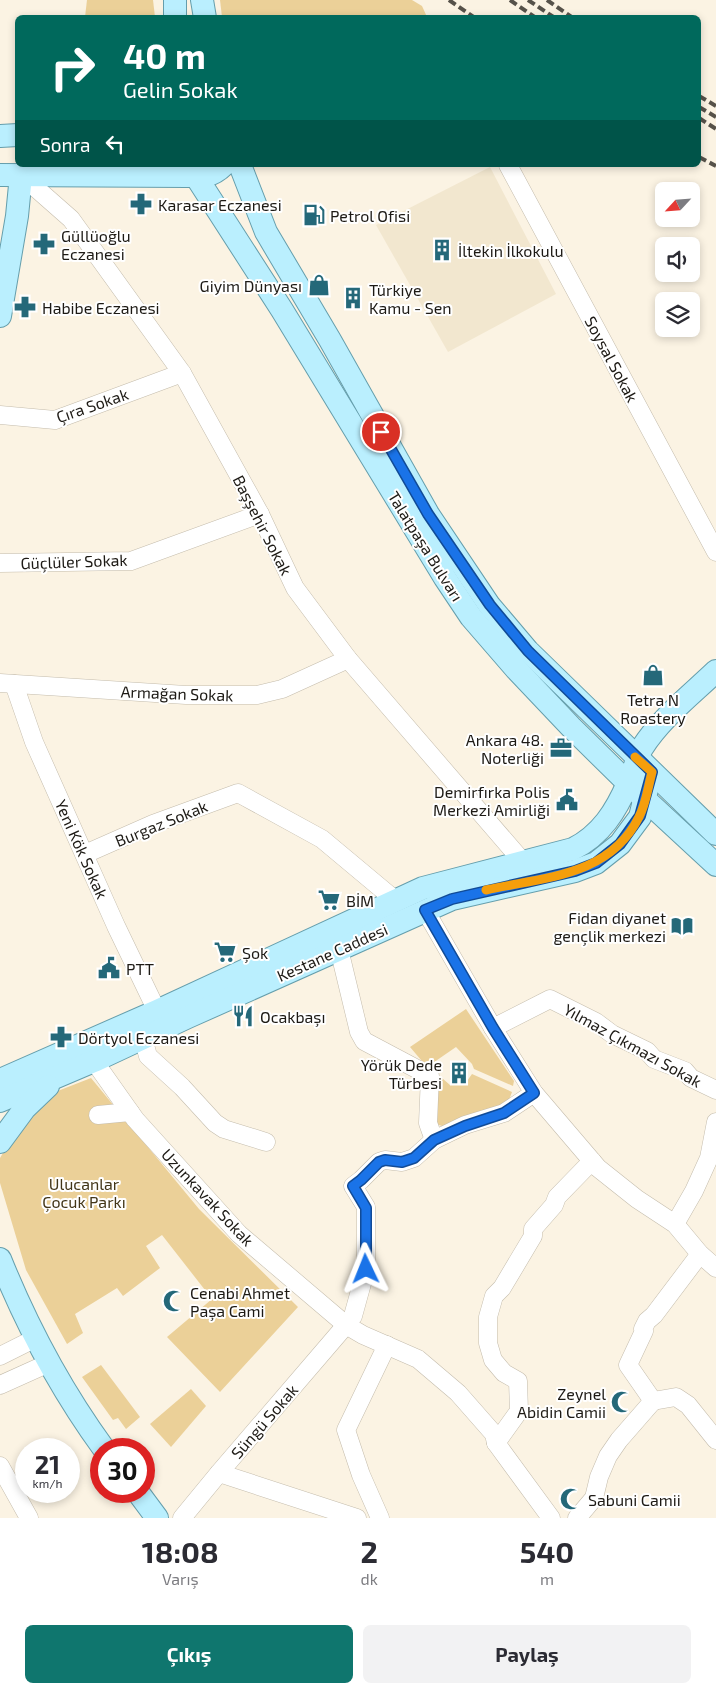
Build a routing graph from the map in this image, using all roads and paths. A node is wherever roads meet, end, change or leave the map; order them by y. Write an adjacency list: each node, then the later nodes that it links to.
1 (175, 0): 3 (main road)
2 (202, 0): 4 (main road)
3 (175, 15)
4 (204, 15)
5 (0, 136): 6 (main road)
6 (15, 136)
7 (222, 167): 10 (main road)
8 (241, 167): 21 (main road, Talatpaşa Bulvarı)
9 (509, 167): 16 (street, Soysal Sokak)
10 (186, 173): 11 (main road); 22 (main road, Talatpaşa Bulvarı)
11 (10, 175): 12 (main road); 13 (street, Başşehir Sokak)
12 (0, 316)
13 (182, 372): 14 (street, Çıra Sokak); 15 (street, Başşehir Sokak)
14 (0, 415)
15 (260, 514): 17 (street, Güçlüler Sokak); 18 (street, Başşehir Sokak)
16 (716, 552)
17 (0, 563)
18 (348, 659): 20 (street, Armağan Sokak); 26 (street, Başşehir Sokak)
19 (716, 671): 21 (main road)
20 (7, 683): 25 (street, Yeni Kök Sokak)
21 (644, 766): 22 (main road, Kestane Caddesi); 23 (main road, Kestane Caddesi); 24 (main road, Talatpaşa Bulvarı)
22 (628, 783): 23 (main road, Talatpaşa Bulvarı); 26 (main road, Kestane Caddesi)
23 (645, 798): 27 (main road, Talatpaşa Bulvarı); 29 (main road, Kestane Caddesi)
24 (716, 834)
25 (85, 854): 28 (street, Burgaz Sokak); 31 (street, Yeni Kök Sokak)
26 (523, 862): 28 (main road, Kestane Caddesi)
27 (716, 865)
28 (396, 900): 31 (main road, Kestane Caddesi)
29 (425, 910): 30 (main road, Kestane Caddesi); 32 (street)
30 (339, 949): 33 (main road, Kestane Caddesi); 43 (street)
31 (157, 1011): 36 (main road, Kestane Caddesi)
32 (493, 1028): 37 (street, Yılmaz Çıkmazı Sokak); 38 (street)
33 (143, 1038): 34 (main road, Kestane Caddesi); 45 (street)
34 (94, 1061): 35 (main road, Kestane Caddesi); 40 (street, Uzunkavak Sokak)
35 (60, 1075): 39 (main road, Kestane Caddesi); 44 (main road)
36 (0, 1080)
37 (716, 1090)
38 (534, 1093): 43 (street); 46 (street)
39 (0, 1101)
40 (130, 1112): 41 (street); 51 (street, Uzunkavak Sokak)
41 (98, 1116)
42 (716, 1122): 47 (street)
43 (434, 1140): 51 (street, Süngü Sokak)
44 (0, 1142)
45 (266, 1142)
46 (592, 1161): 47 (street); 60 (street)
47 (675, 1224): 48 (street)
48 (700, 1254): 50 (street); 57 (street)
49 (0, 1256): 52 (main road)
50 (716, 1268)
51 (346, 1325): 53 (street, Uzunkavak Sokak); 62 (street, Süngü Sokak)
52 (36, 1338): 54 (street); 55 (main road)
53 (387, 1345): 60 (street, Uzunkavak Sokak); 68 (street)
54 (0, 1356)
55 (48, 1363): 56 (street); 58 (main road)
56 (0, 1385)
57 (653, 1401): 59 (street); 70 (street)
58 (96, 1438)
59 (716, 1440)
60 (496, 1443): 69 (street, Uzunkavak Sokak)
61 (0, 1466): 64 (street)
62 (219, 1473): 66 (street, Süngü Sokak); 67 (street)
63 (146, 1503): 65 (main road)
64 (29, 1518)
65 (157, 1518)
66 (182, 1518)
67 (357, 1518)
68 (380, 1518)
69 (551, 1518)
70 (577, 1518)

